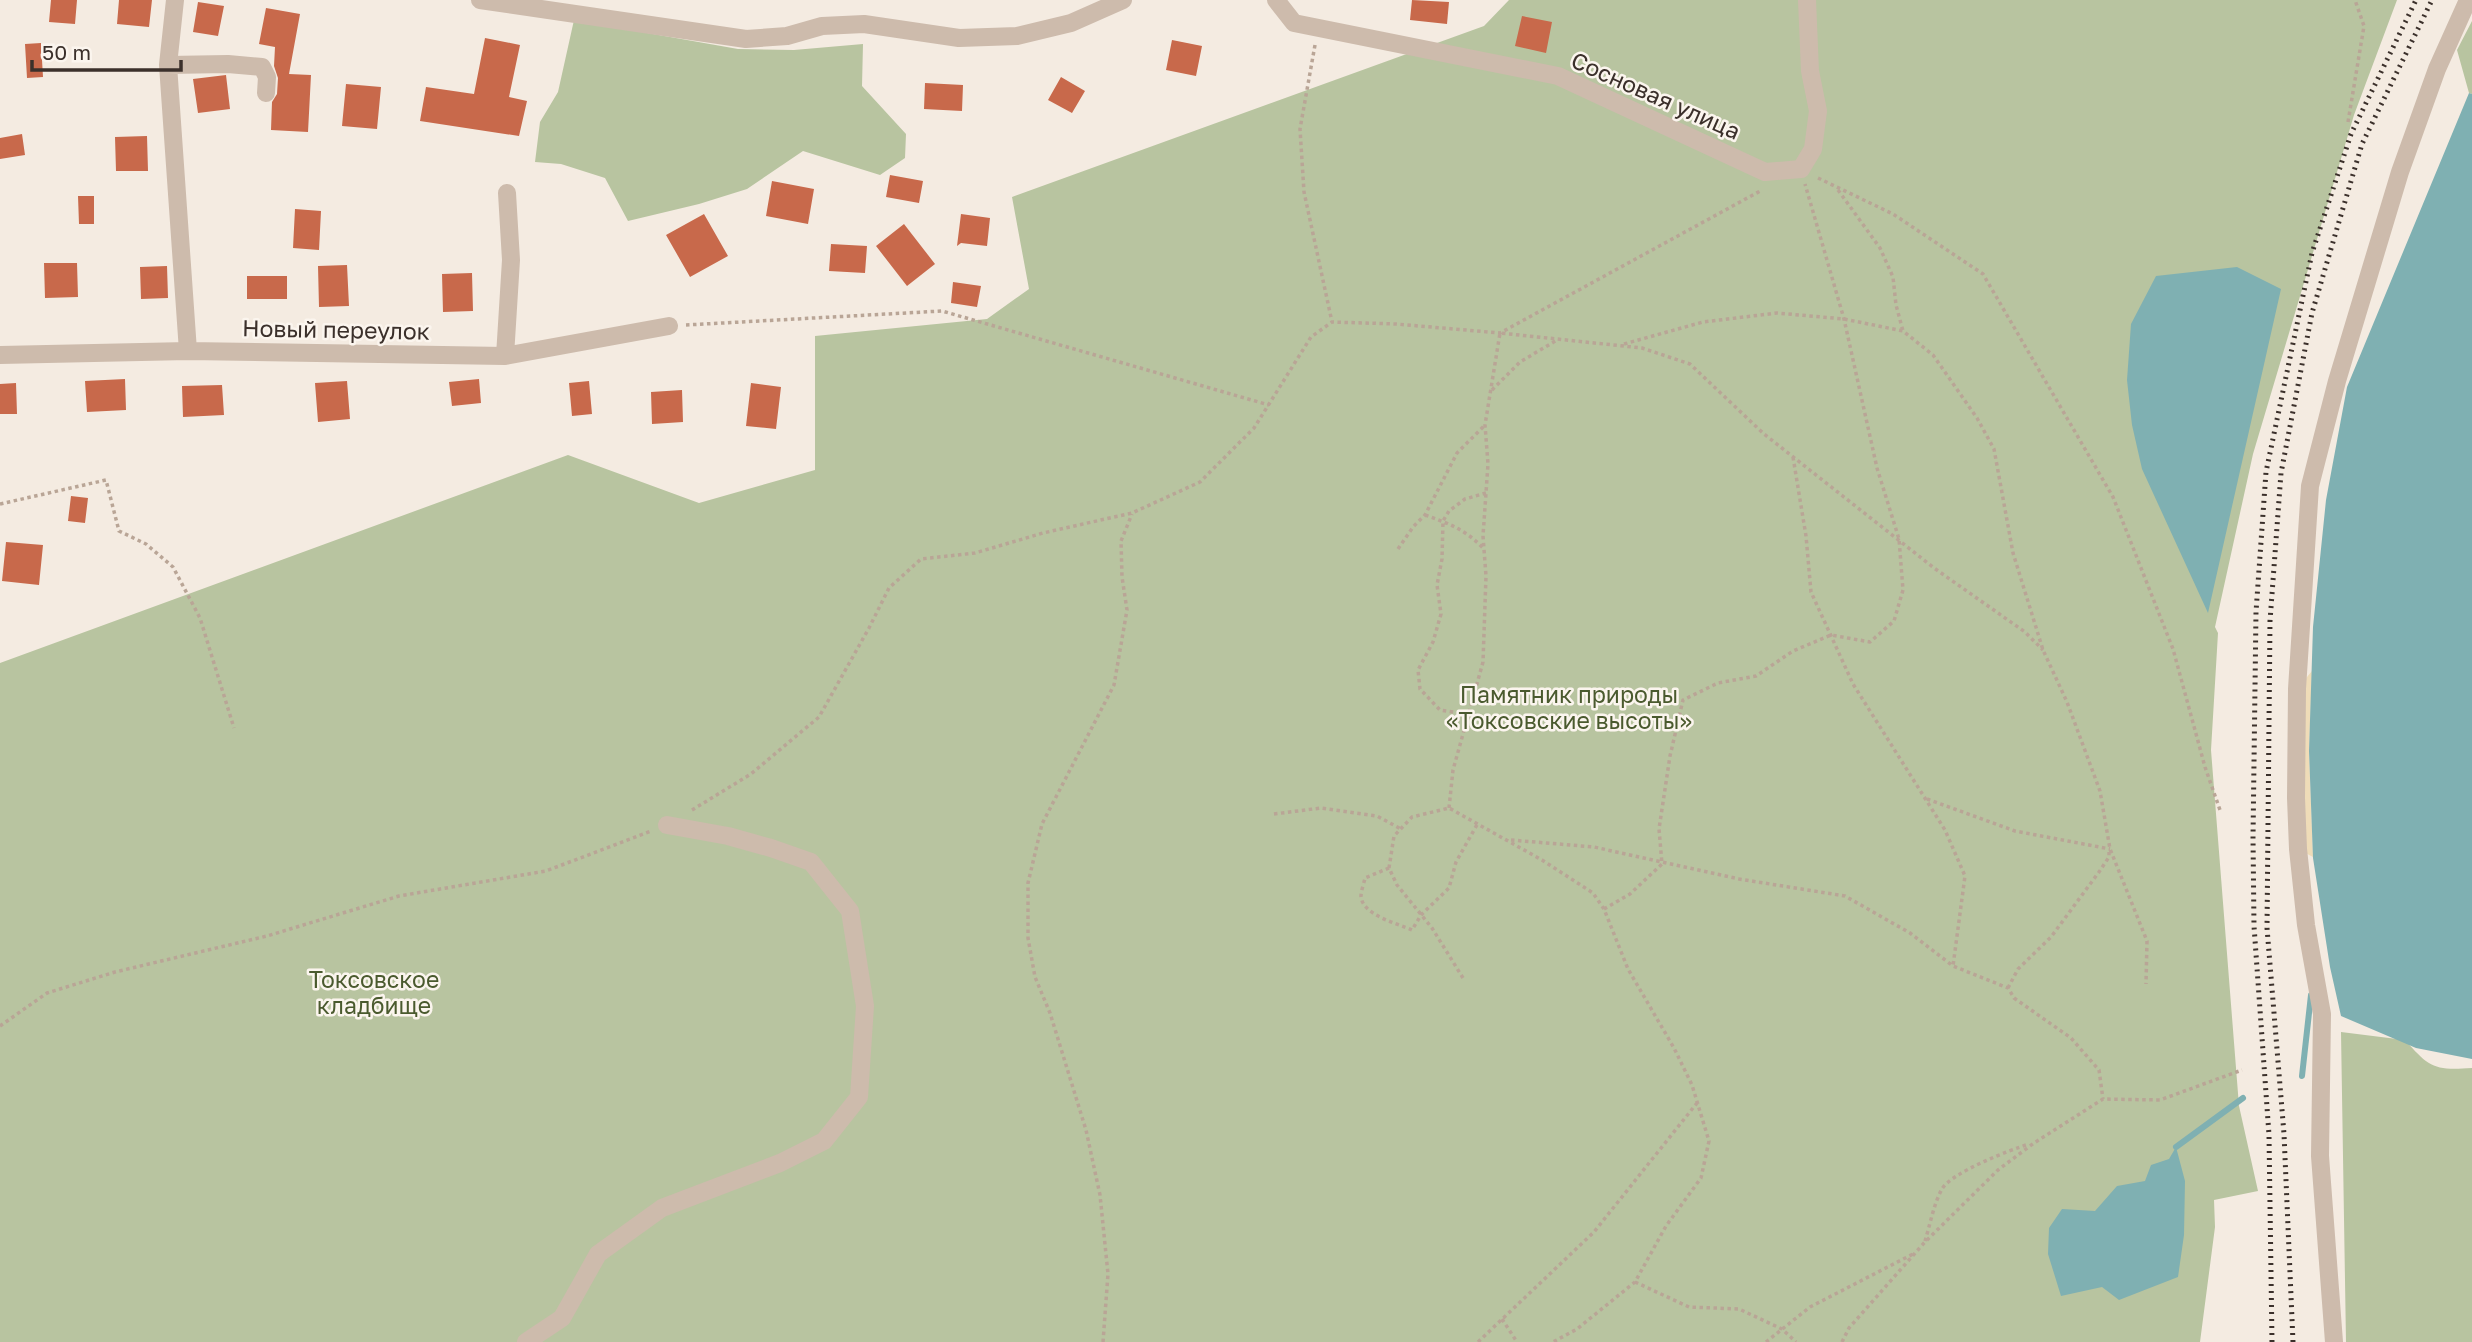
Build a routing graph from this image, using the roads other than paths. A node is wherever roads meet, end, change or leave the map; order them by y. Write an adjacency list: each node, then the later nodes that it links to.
1 (175, 0): 7 (street)
2 (480, 0): 3 (street)
3 (1123, 0)
4 (1276, 0): 5 (street, Сосновая улица)
5 (1807, 0)
6 (2468, 0): 16 (street)
7 (168, 65): 8 (street); 11 (street)
8 (266, 93)
9 (507, 193): 13 (street)
10 (670, 326): 13 (street, Новый переулок)
11 (188, 351): 12 (street, Новый переулок); 13 (street, Новый переулок)
12 (0, 355)
13 (505, 356)
14 (667, 825): 15 (street)
15 (526, 1342)
16 (2334, 1342)

